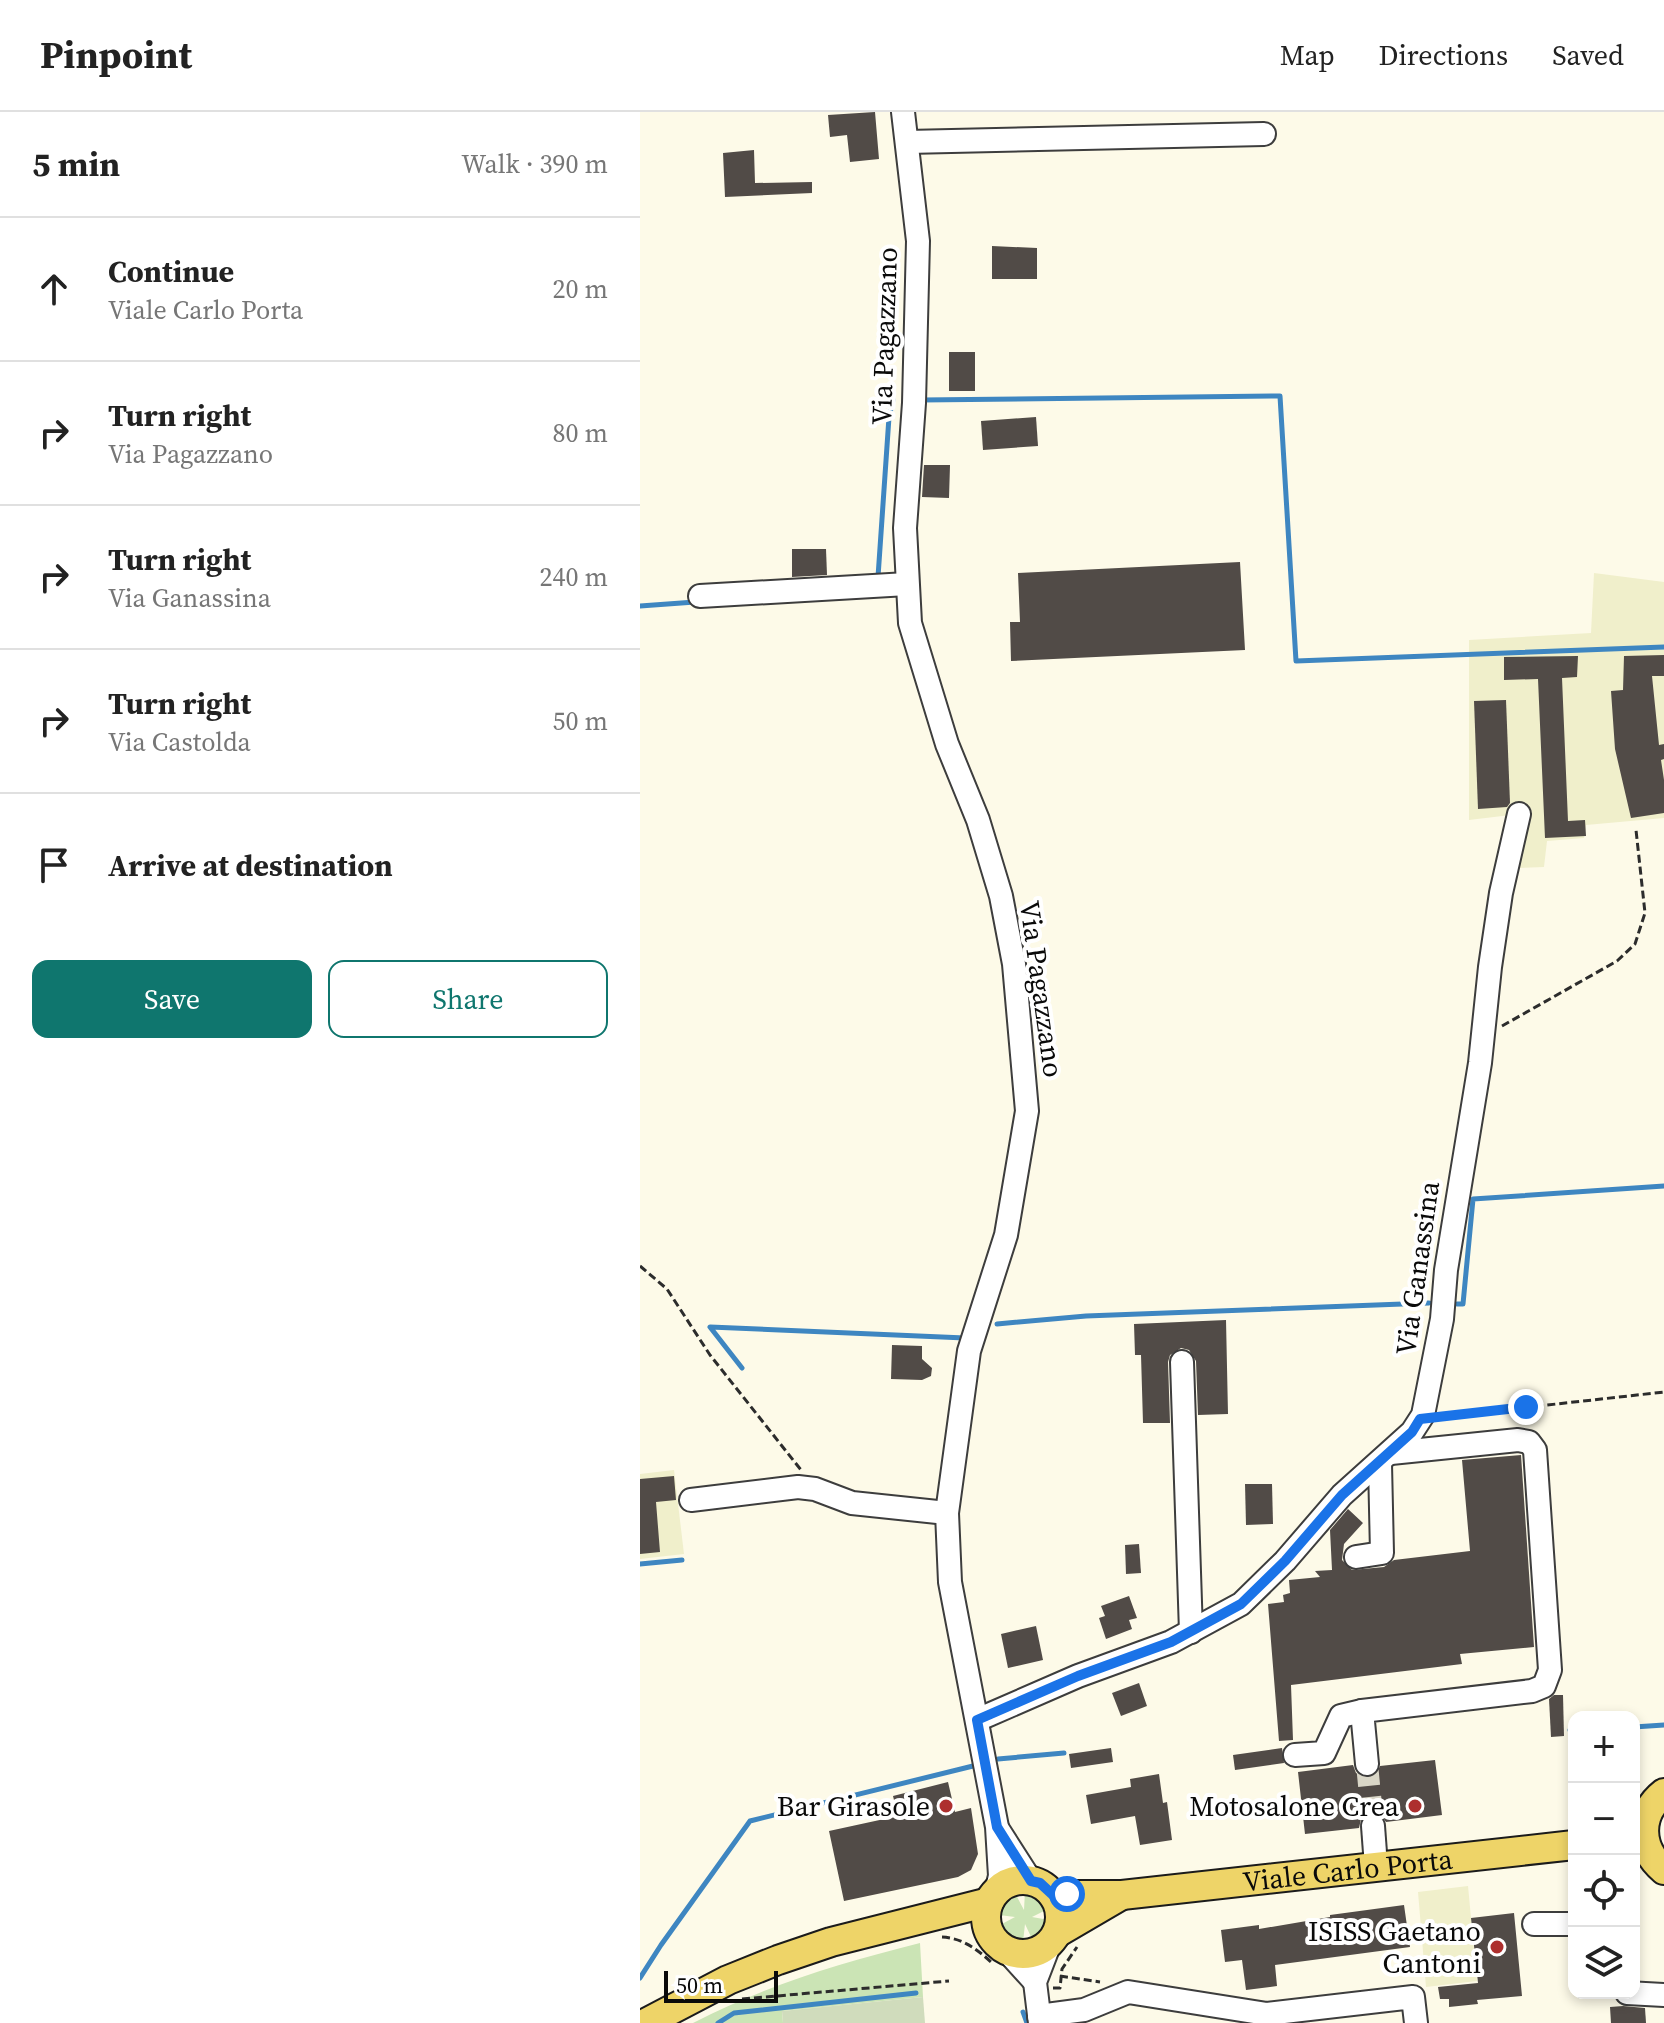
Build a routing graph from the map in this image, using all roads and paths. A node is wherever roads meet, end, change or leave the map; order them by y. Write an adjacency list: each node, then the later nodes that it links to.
1 (903, 112): 3 (street, Via Pagazzano)
2 (1264, 134): 3 (street)
3 (907, 142): 4 (street, Via Pagazzano)
4 (907, 584): 5 (street); 16 (street, Via Pagazzano)
5 (700, 596)
6 (1519, 814): 8 (street, Via Ganassina)
7 (1636, 830): 8 (path)
8 (1482, 1039): 12 (street, Via Ganassina)
9 (640, 1266): 14 (path)
10 (1182, 1362): 18 (street)
11 (1664, 1392): 12 (path)
12 (1420, 1419): 13 (street, Via Ganassina)
13 (1385, 1458): 17 (street); 18 (street, Via Ganassina); 19 (street)
14 (815, 1489): 15 (street); 16 (street)
15 (691, 1500)
16 (947, 1513): 20 (street, Via Pagazzano)
17 (1356, 1557)
18 (1191, 1632): 20 (street, Via Ganassina)
19 (1362, 1711): 21 (street); 22 (street)
20 (977, 1720): 25 (street, Via Pagazzano)
21 (1295, 1755)
22 (1367, 1764)
23 (1649, 1808): 27 (main road)
24 (1373, 1826): 28 (street)
25 (997, 1827): 29 (street, Via Pagazzano); 31 (street, Via Pagazzano)
26 (1568, 1846): 28 (main road, Viale Carlo Porta)
27 (1656, 1865)
28 (1376, 1866): 30 (main road, Viale Carlo Porta)
29 (1042, 1888): 30 (main road, Viale Carlo Porta); 31 (main road, Viale Carlo Porta); 35 (main road)
30 (1122, 1895): 35 (main road, Viale Carlo Porta)
31 (992, 1897): 34 (main road, Viale Carlo Porta); 36 (main road)
32 (1534, 1924): 33 (street)
33 (1568, 1924)
34 (928, 1928): 36 (path); 36 (main road); 45 (main road, Viale Carlo Porta)
35 (1062, 1940): 36 (main road, Viale Carlo Porta); 37 (path); 39 (street)
36 (998, 1952): 39 (street)
37 (1060, 1976): 39 (path); 40 (path)
38 (949, 1981): 41 (path)
39 (1039, 1986): 44 (street)
40 (1128, 1992): 44 (street); 46 (street)
41 (744, 1994)
42 (1640, 1994): 43 (street)
43 (1664, 1995)
44 (1040, 2020)
45 (646, 2023)
46 (1416, 2023)

